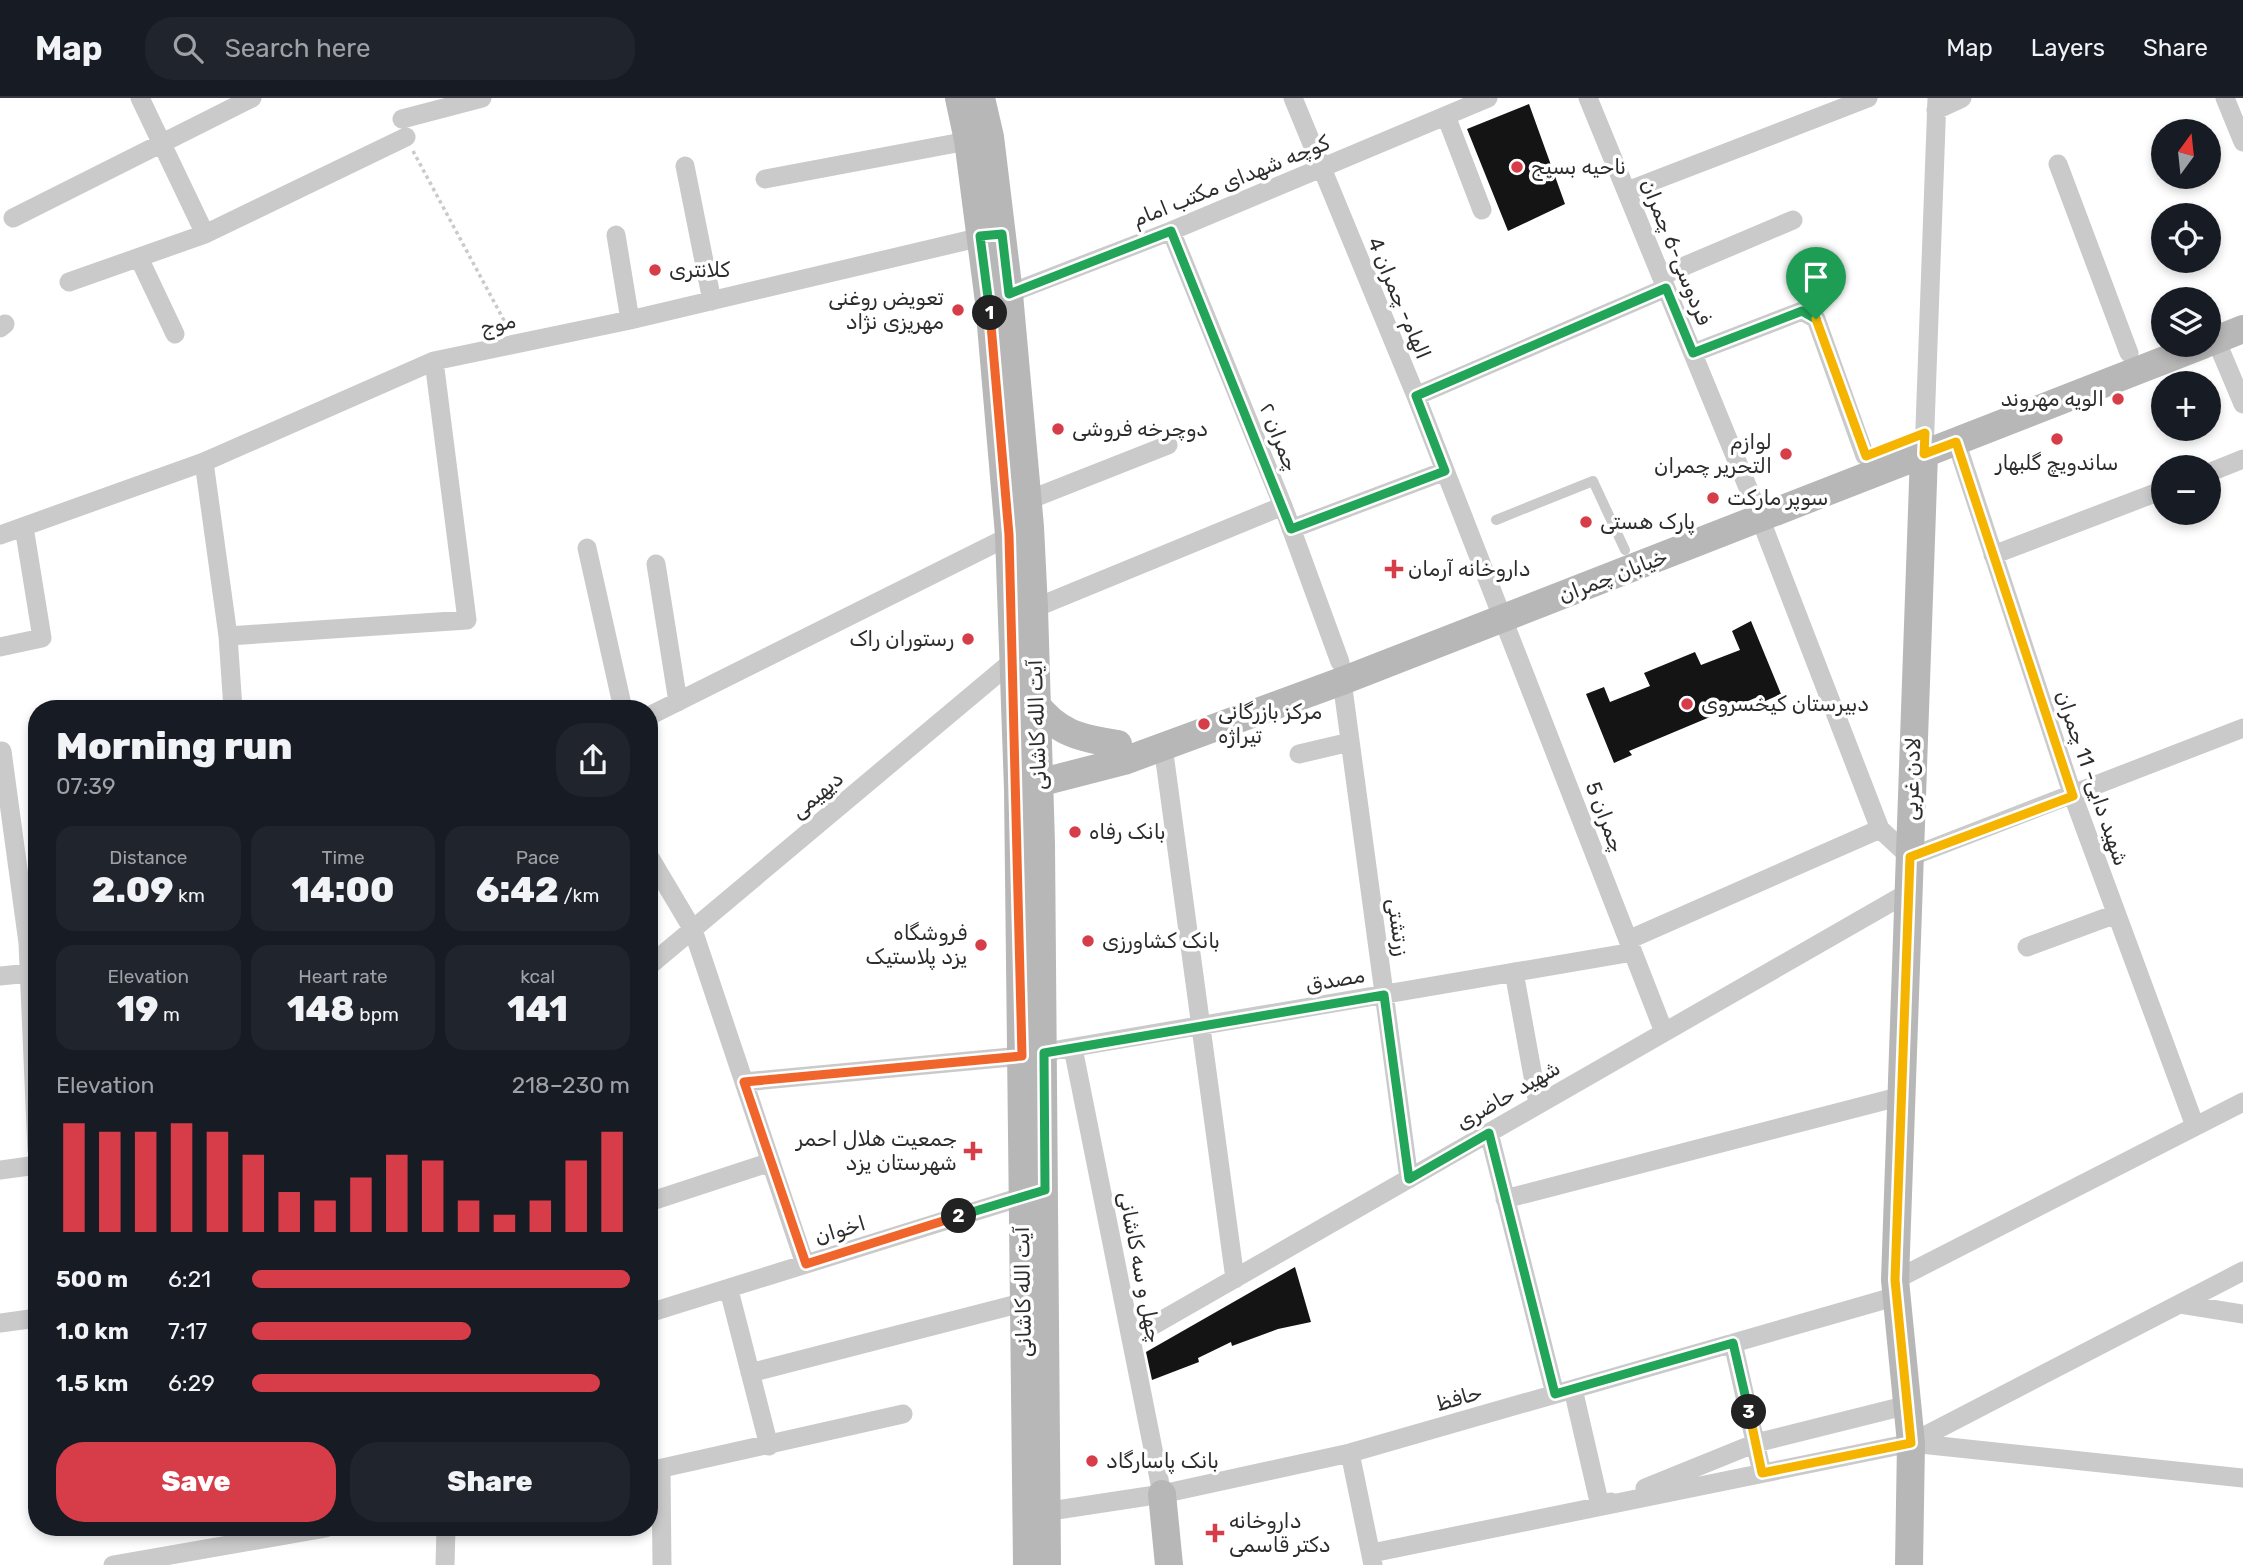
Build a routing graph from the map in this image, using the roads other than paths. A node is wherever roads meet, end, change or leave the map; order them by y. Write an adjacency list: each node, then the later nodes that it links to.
1 (140, 98): 16 (street)
2 (252, 98): 16 (street)
3 (482, 98): 27 (street)
4 (959, 98): 15 (main road, آیت الله کاشانی)
5 (981, 98): 15 (main road, آیت الله کاشانی)
6 (1293, 98): 20 (street, الهام- چمران 4)
7 (1488, 98): 14 (street, کوچه شهدای مکتب امام)
8 (1588, 98): 22 (street, فردوسی-6 چمران)
9 (1868, 98): 13 (street)
10 (1962, 98): 12 (street)
11 (2225, 98): 17 (street)
12 (1937, 104): 50 (street)
13 (1830, 105): 22 (street)
14 (1447, 116): 20 (street, کوچه شهدای مکتب امام); 23 (street)
15 (979, 139): 21 (street); 28 (main road, آیت الله کاشانی)
16 (161, 142): 24 (street); 27 (street)
17 (2243, 142)
18 (2058, 164): 43 (street)
19 (685, 166): 34 (street)
20 (1321, 169): 26 (street, کوچه شهدای مکتب امام); 47 (street, الهام- چمران 4)
21 (765, 179)
22 (1627, 191): 32 (street, فردوسی-6 چمران)
23 (1482, 210)
24 (13, 218)
25 (1793, 220): 32 (street)
26 (1171, 231): 33 (street, کوچه شهدای مکتب امام); 58 (street, چمران ۲)
27 (205, 234): 30 (street)
28 (991, 235): 33 (main road, آیت الله کاشانی); 34 (street, موج)
29 (616, 236): 36 (street)
30 (139, 258): 31 (street); 39 (street)
31 (69, 282)
32 (1664, 282): 42 (street, فردوسی-6 چمران); 47 (street)
33 (999, 298): 60 (main road, آیت الله کاشانی)
34 (712, 301): 36 (street, موج)
35 (2243, 308): 37 (main road, خیابان چمران)
36 (630, 320): 46 (street, موج)
37 (2221, 327)
38 (2243, 329): 40 (main road, خیابان چمران)
39 (175, 334)
40 (2221, 334)
41 (2151, 345): 43 (main road, خیابان چمران)
42 (1693, 353): 52 (street); 59 (street, فردوسی-6 چمران)
43 (2129, 353): 50 (main road, خیابان چمران)
44 (2161, 357): 49 (main road, خیابان چمران)
45 (2219, 357): 48 (street)
46 (434, 361): 54 (street, موج); 71 (street)
47 (1416, 396): 56 (street, الهام- چمران 4)
48 (2243, 404)
49 (1956, 442): 50 (main road, خیابان چمران); 67 (street, شهید دایی- 11 چمران)
50 (1924, 443): 52 (main road, خیابان چمران); 59 (main road, خیابان چمران); 92 (main road, لادن غربی)
51 (1168, 445): 60 (street)
52 (1866, 456): 59 (main road, خیابان چمران)
53 (2243, 459): 55 (street)
54 (204, 462): 62 (street, موج); 71 (street)
55 (2221, 468)
56 (1445, 471): 63 (street); 69 (street, الهام- چمران 4)
57 (2151, 495): 67 (street)
58 (1283, 506): 63 (street, چمران ۲); 70 (street)
59 (1757, 509): 66 (main road, خیابان چمران); 69 (main road, خیابان چمران); 91 (street, فردوسی-6 چمران)
60 (1018, 518): 70 (main road, آیت الله کاشانی); 77 (street)
61 (1496, 520): 66 (lane)
62 (24, 527): 64 (street, موج); 72 (street)
63 (1291, 529): 74 (street, چمران ۲)
64 (0, 535)
65 (587, 548): 76 (street)
66 (1625, 550): 69 (main road, خیابان چمران)
67 (1993, 555): 88 (street, شهید دایی- 11 چمران)
68 (656, 564): 77 (street)
69 (1499, 610): 74 (main road, خیابان چمران); 97 (street, چمران 5)
70 (1023, 613): 73 (main road, آیت الله کاشانی)
71 (228, 636): 75 (street)
72 (0, 648)
73 (1024, 653): 78 (main road, آیت الله کاشانی); 87 (main road, آیت الله کاشانی); 96 (street, دیهیمی)
74 (1341, 671): 81 (street, زرتشتی); 82 (main road, خیابان چمران); 83 (main road, خیابان چمران)
75 (232, 700)
76 (621, 700)
77 (678, 702): 79 (street)
78 (1034, 702): 82 (main road); 87 (main road, آیت الله کاشانی)
79 (658, 712)
80 (2243, 728): 88 (street)
81 (1350, 742): 85 (street); 104 (street, زرتشتی)
82 (1118, 744): 87 (main road, خیابان چمران)
83 (1163, 746): 86 (main road, خیابان چمران); 105 (street)
84 (2, 751): 89 (street)
85 (1299, 754)
86 (1075, 775): 87 (main road, خیابان چمران); 90 (main road)
87 (1028, 778): 90 (main road, آیت الله کاشانی); 108 (main road, آیت الله کاشانی)
88 (2073, 796): 92 (street); 95 (street, شهید دایی- 11 چمران)
89 (5, 810): 100 (street)
90 (1040, 820): 108 (main road, آیت الله کاشانی)
91 (1880, 829): 92 (street); 97 (street, مصدق)
92 (1910, 857): 94 (main road, لادن غربی)
93 (658, 871): 96 (street)
94 (1909, 892): 106 (street, شهید حاضری); 110 (main road, لادن غربی)
95 (2116, 914): 98 (street); 113 (street, شهید دایی- 11 چمران)
96 (693, 929): 99 (street, دیهیمی); 109 (street)
97 (1631, 946): 101 (street, مصدق); 106 (street, چمران 5)
98 (2027, 947)
99 (658, 958)
100 (28, 960)
101 (1514, 972): 104 (street, مصدق); 112 (street)
102 (28, 973): 103 (street)
103 (0, 976)
104 (1384, 995): 105 (street, مصدق); 118 (street, زرتشتی)
105 (1200, 1026): 107 (street, مصدق); 124 (street)
106 (1664, 1032): 112 (street, شهید حاضری)
107 (1073, 1048): 108 (street, مصدق); 133 (street, چهل و سه کاشانی)
108 (1033, 1055): 109 (street, مصدق); 119 (main road, آیت الله کاشانی)
109 (744, 1082): 115 (street)
110 (1902, 1096): 121 (street); 125 (main road, لادن غربی)
111 (2243, 1102): 113 (street, حافظ)
112 (1538, 1104): 114 (street, شهید حاضری)
113 (2195, 1126): 125 (street, حافظ)
114 (1489, 1133): 118 (street, شهید حاضری); 121 (street)
115 (771, 1162): 120 (street); 122 (street)
116 (28, 1166): 117 (street)
117 (0, 1170)
118 (1409, 1179): 124 (street, شهید حاضری)
119 (1033, 1193): 122 (street, اخوان); 127 (main road, آیت الله کاشانی)
120 (658, 1199)
121 (1505, 1199): 136 (street)
122 (806, 1264): 126 (street, اخوان)
123 (2243, 1271): 128 (street)
124 (1235, 1279): 133 (street, شهید حاضری)
125 (1896, 1288): 134 (street, حافظ); 137 (main road, لادن غربی)
126 (729, 1290): 129 (street, اخوان); 135 (street)
127 (1033, 1300): 135 (street); 149 (main road, آیت الله کاشانی)
128 (2180, 1304): 130 (street); 140 (street)
129 (658, 1310)
130 (2243, 1314)
131 (28, 1319): 132 (street)
132 (0, 1323)
133 (1131, 1338): 146 (street, چهل و سه کاشانی)
134 (1733, 1343): 136 (street, حافظ); 139 (street)
135 (750, 1373): 141 (street)
136 (1564, 1391): 142 (street, حافظ); 148 (street)
137 (1908, 1405): 139 (street); 140 (main road, لادن غربی)
138 (903, 1415): 141 (street)
139 (1756, 1443): 144 (street); 148 (street)
140 (1911, 1443): 144 (street); 145 (street); 159 (main road, لادن غربی)
141 (769, 1446): 143 (street)
142 (1350, 1452): 146 (street, حافظ); 152 (street)
143 (658, 1469)
144 (1762, 1473): 148 (street)
145 (2243, 1478)
146 (1163, 1494): 149 (street, حافظ); 158 (main road)
147 (658, 1506): 155 (street)
148 (1600, 1506): 152 (street)
149 (1036, 1513): 156 (main road, آیت الله کاشانی); 157 (main road, آیت الله کاشانی)
150 (280, 1536): 153 (street)
151 (446, 1536): 154 (street)
152 (1373, 1559)
153 (113, 1565)
154 (445, 1565)
155 (663, 1565)
156 (1027, 1565)
157 (1047, 1565)
158 (1169, 1565)
159 (1909, 1565)

